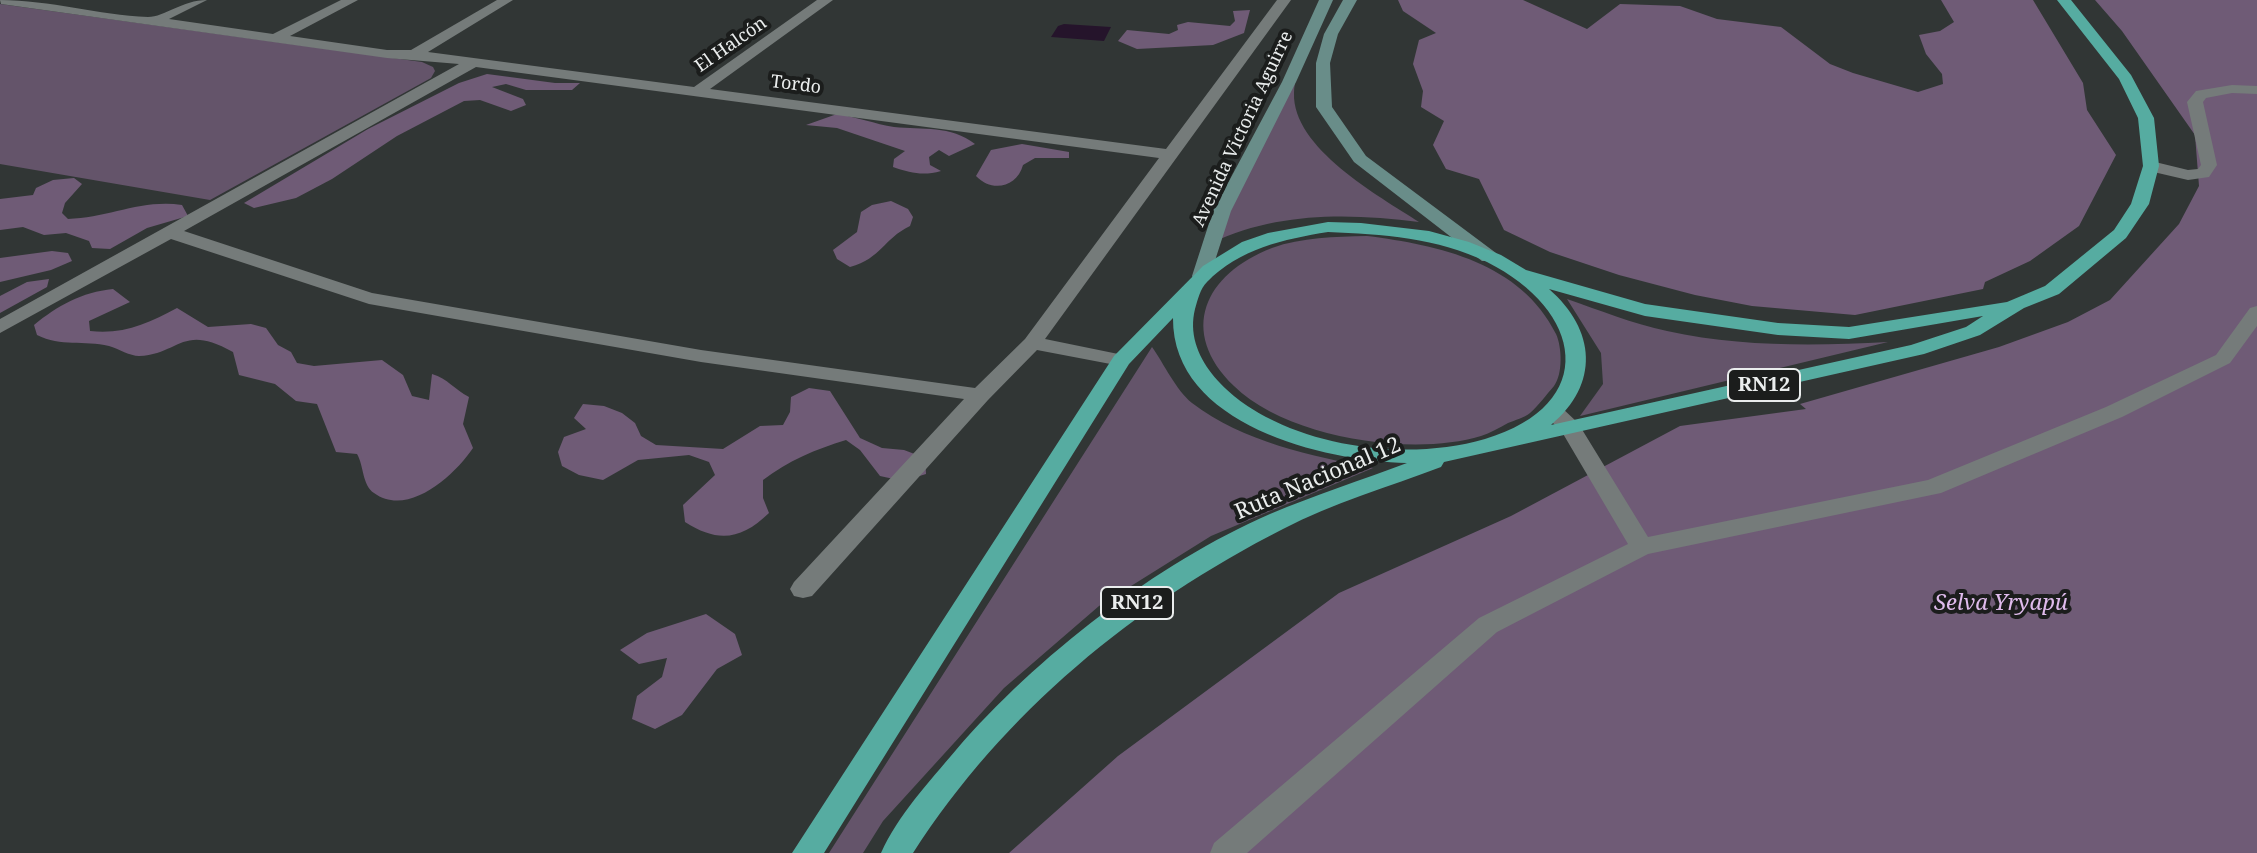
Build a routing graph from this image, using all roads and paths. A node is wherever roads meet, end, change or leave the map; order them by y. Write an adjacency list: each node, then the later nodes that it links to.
1 (1, 0): 11 (street, Tordo)
2 (74, 0): 12 (street, Tordo)
3 (200, 0): 12 (street)
4 (351, 0): 14 (street)
5 (506, 0): 16 (street)
6 (826, 0): 19 (street, El Halcón)
7 (1284, 0): 20 (street)
8 (1326, 0): 25 (main road, Avenida Victoria Aguirre)
9 (1350, 0): 23 (main road, Avenida Victoria Aguirre)
10 (2064, 0): 21 (highway, RN12)
11 (42, 2): 13 (street, Tordo)
12 (171, 14): 13 (street); 14 (street, Tordo)
13 (153, 21): 15 (street, Tordo)
14 (290, 30): 15 (street); 16 (street, Tordo)
15 (274, 39): 16 (street, Tordo)
16 (414, 54): 17 (street, Tordo)
17 (472, 63): 19 (street, Tordo); 22 (street)
18 (2257, 90): 21 (street)
19 (696, 92): 20 (street, Tordo)
20 (1173, 155): 29 (street)
21 (2151, 166): 26 (highway, RN12)
22 (171, 233): 28 (street); 31 (street)
23 (1489, 257): 24 (highway, RN12); 25 (highway, RN12)
24 (1510, 269): 26 (highway, RN12); 32 (highway, RN12)
25 (1196, 282): 30 (highway, RN12); 35 (highway, RN12)
26 (2017, 304): 33 (highway, RN12)
27 (2257, 312): 36 (street)
28 (0, 327)
29 (1032, 343): 30 (street); 31 (street)
30 (1121, 360): 38 (highway, RN12)
31 (980, 395): 37 (street)
32 (1553, 412): 33 (street); 34 (highway, RN12)
33 (1570, 428): 34 (highway, RN12); 36 (street)
34 (1503, 442): 35 (highway, RN12)
35 (1452, 454): 39 (highway, Ruta Nacional 12 / RN12)
36 (1642, 547): 40 (street)
37 (803, 589)
38 (807, 853)
39 (896, 853)
40 (1225, 853)

